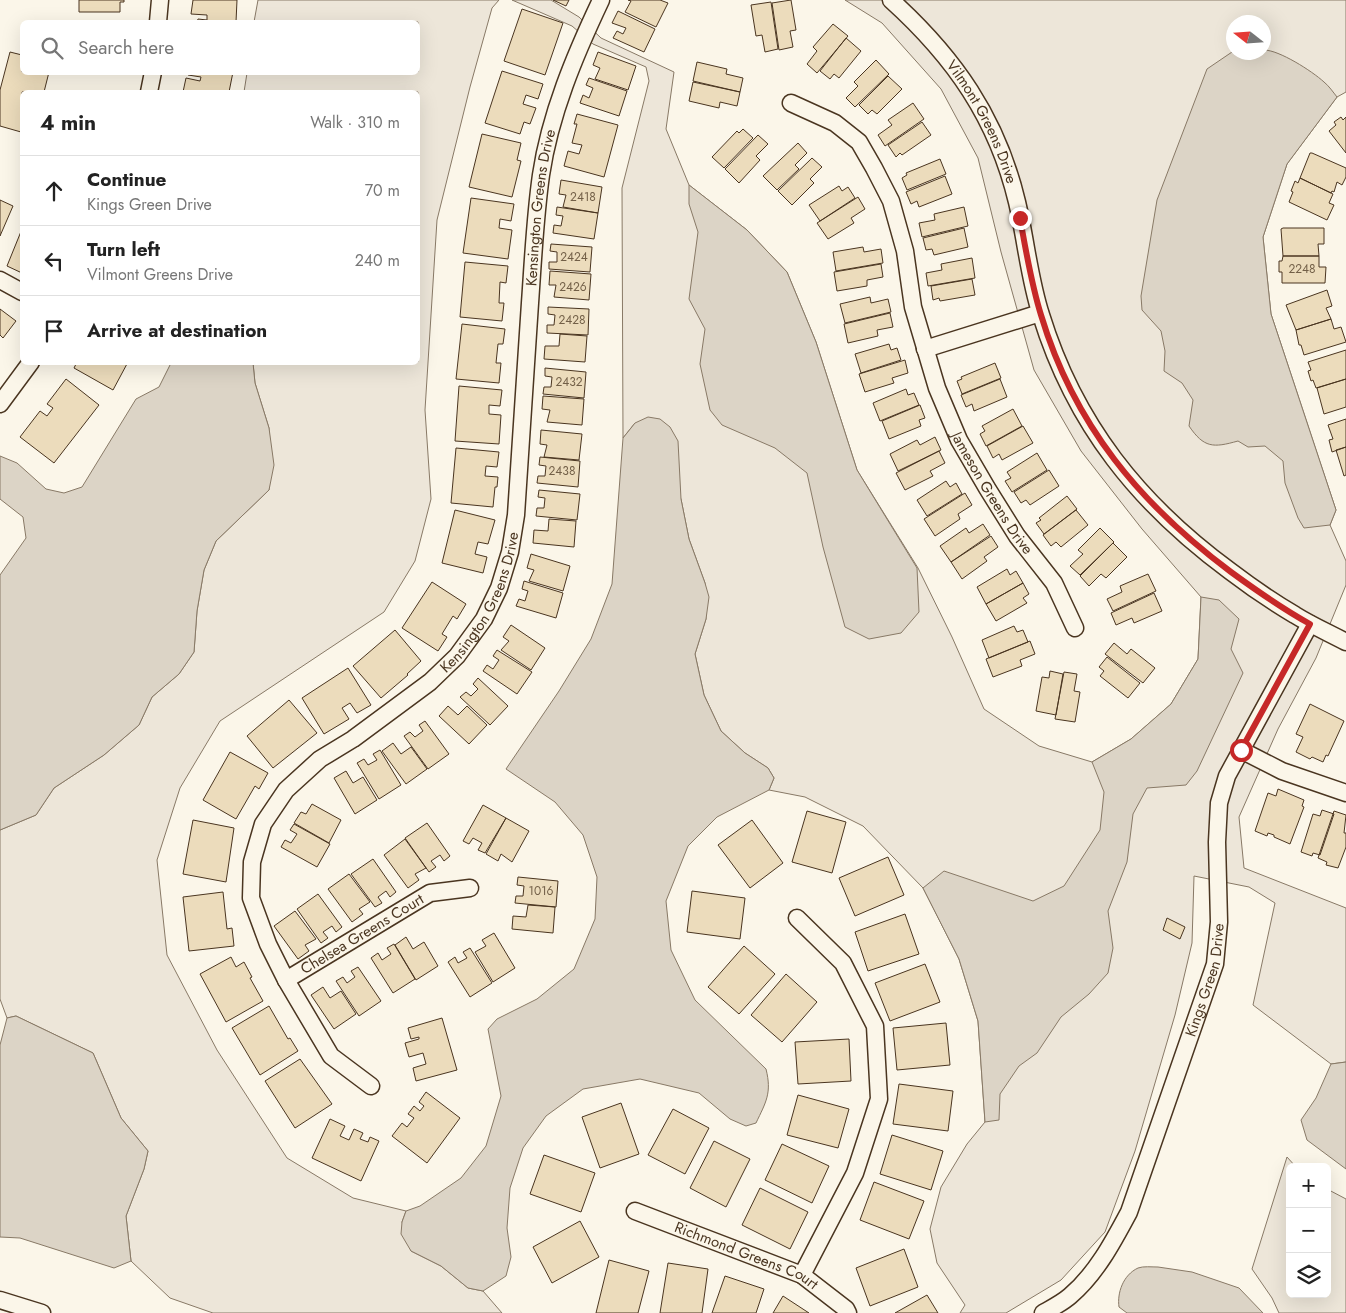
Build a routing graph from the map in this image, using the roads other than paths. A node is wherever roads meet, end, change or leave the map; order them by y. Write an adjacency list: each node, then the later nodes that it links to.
1 (160, 0): 4 (street)
2 (601, 0): 21 (street, Kensington Greens Drive)
3 (891, 0): 10 (street, Vilmont Greens Drive)
4 (158, 20)
5 (152, 75): 6 (street)
6 (149, 90)
7 (791, 103): 11 (street, Jameson Greens Drive)
8 (0, 280): 9 (street)
9 (20, 291)
10 (1040, 313): 11 (street); 14 (street, Vilmont Greens Drive)
11 (925, 349): 15 (street, Jameson Greens Drive)
12 (29, 365): 13 (street)
13 (0, 404)
14 (1310, 624): 16 (street, Vilmont Greens Drive); 17 (street, Kings Green Drive)
15 (1075, 628)
16 (1346, 642)
17 (1241, 750): 18 (street); 29 (street, Kings Green Drive)
18 (1346, 793)
19 (470, 888): 21 (street, Chelsea Greens Court)
20 (797, 918): 24 (street)
21 (286, 980): 22 (street, Kensington Greens Drive)
22 (371, 1086)
23 (635, 1211): 24 (street, Richmond Greens Court)
24 (802, 1275): 28 (street, Richmond Greens Court)
25 (0, 1300): 26 (street)
26 (20, 1310): 27 (street)
27 (42, 1313)
28 (848, 1313)
29 (1043, 1313)

